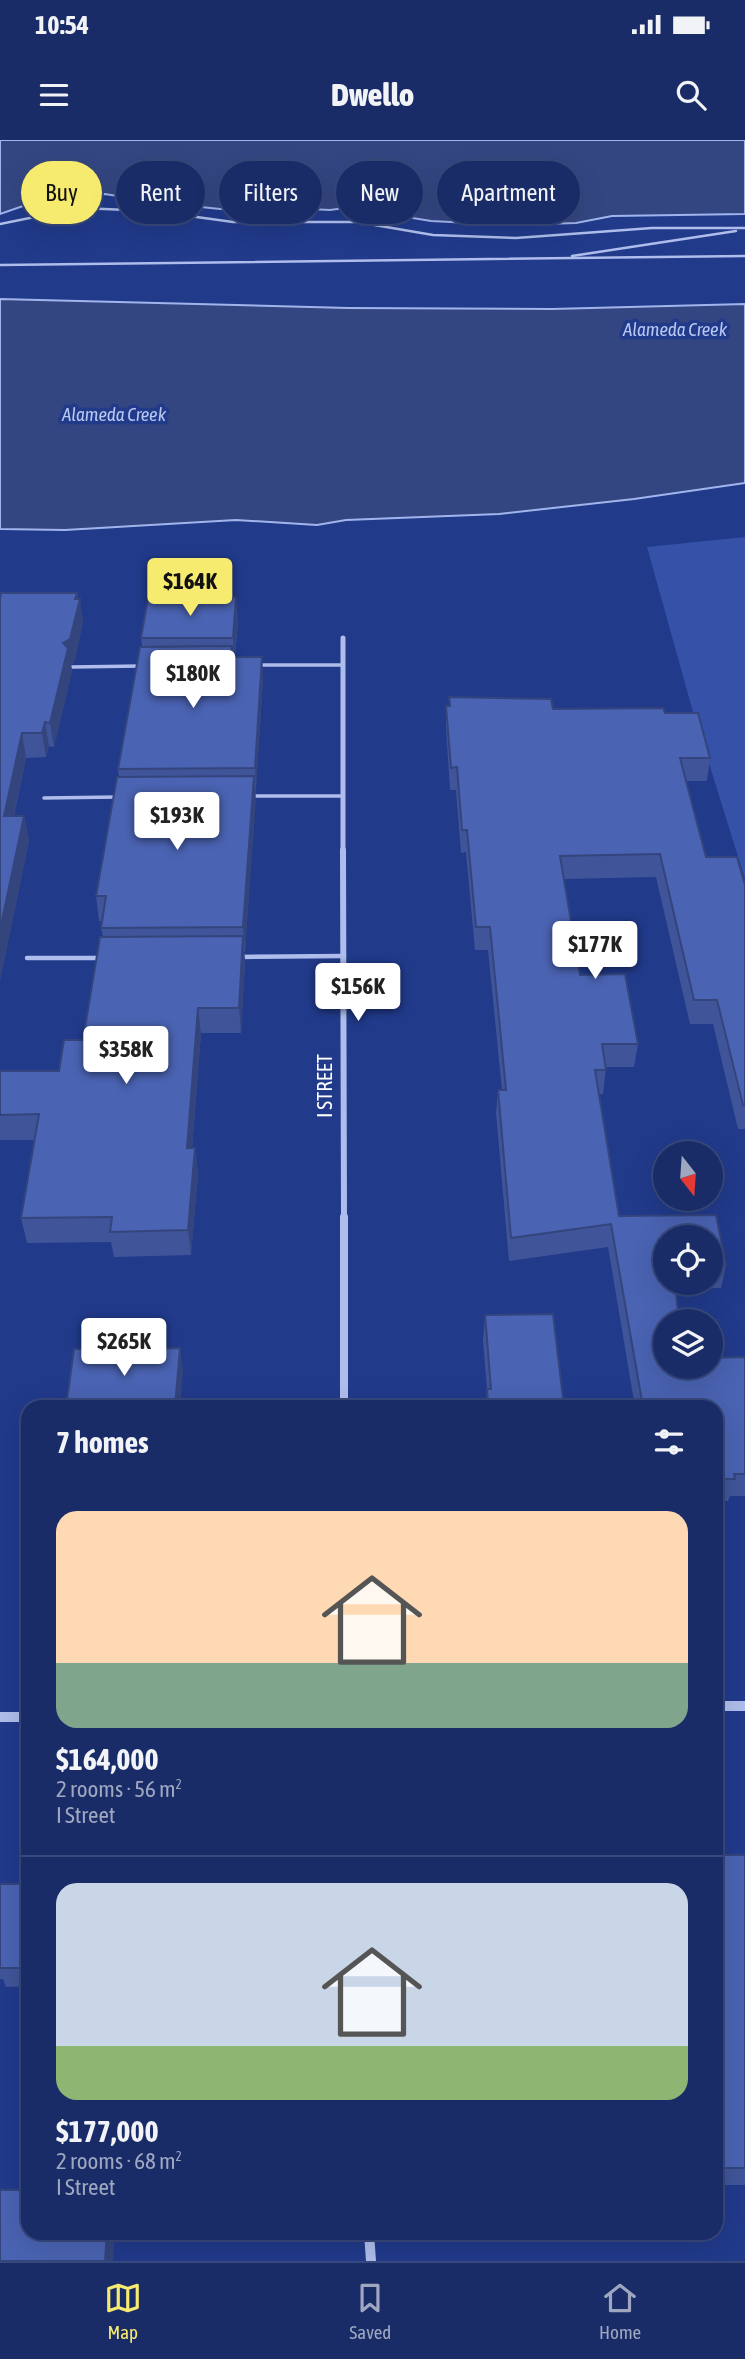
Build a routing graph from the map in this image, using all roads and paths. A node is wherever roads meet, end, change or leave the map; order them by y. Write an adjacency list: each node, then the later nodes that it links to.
1 (0, 224): 2 (lane)
2 (745, 229): 4 (lane)
3 (745, 256): 4 (lane)
4 (552, 259): 5 (lane)
5 (0, 265)
6 (343, 638): 7 (street, I STREET)
7 (343, 665): 9 (lane); 12 (street, I STREET)
8 (153, 666): 10 (lane)
9 (248, 666)
10 (71, 667)
11 (247, 796): 12 (lane)
12 (342, 796): 15 (street, I STREET)
13 (44, 797): 14 (lane)
14 (125, 797)
15 (344, 956): 17 (lane); 19 (street, I STREET)
16 (110, 957): 18 (lane)
17 (234, 957)
18 (27, 958)
19 (344, 1400)
20 (723, 1706): 21 (street)
21 (745, 1706)
22 (0, 1717): 23 (street)
23 (21, 1717)
24 (369, 2240): 25 (street)
25 (370, 2261)

